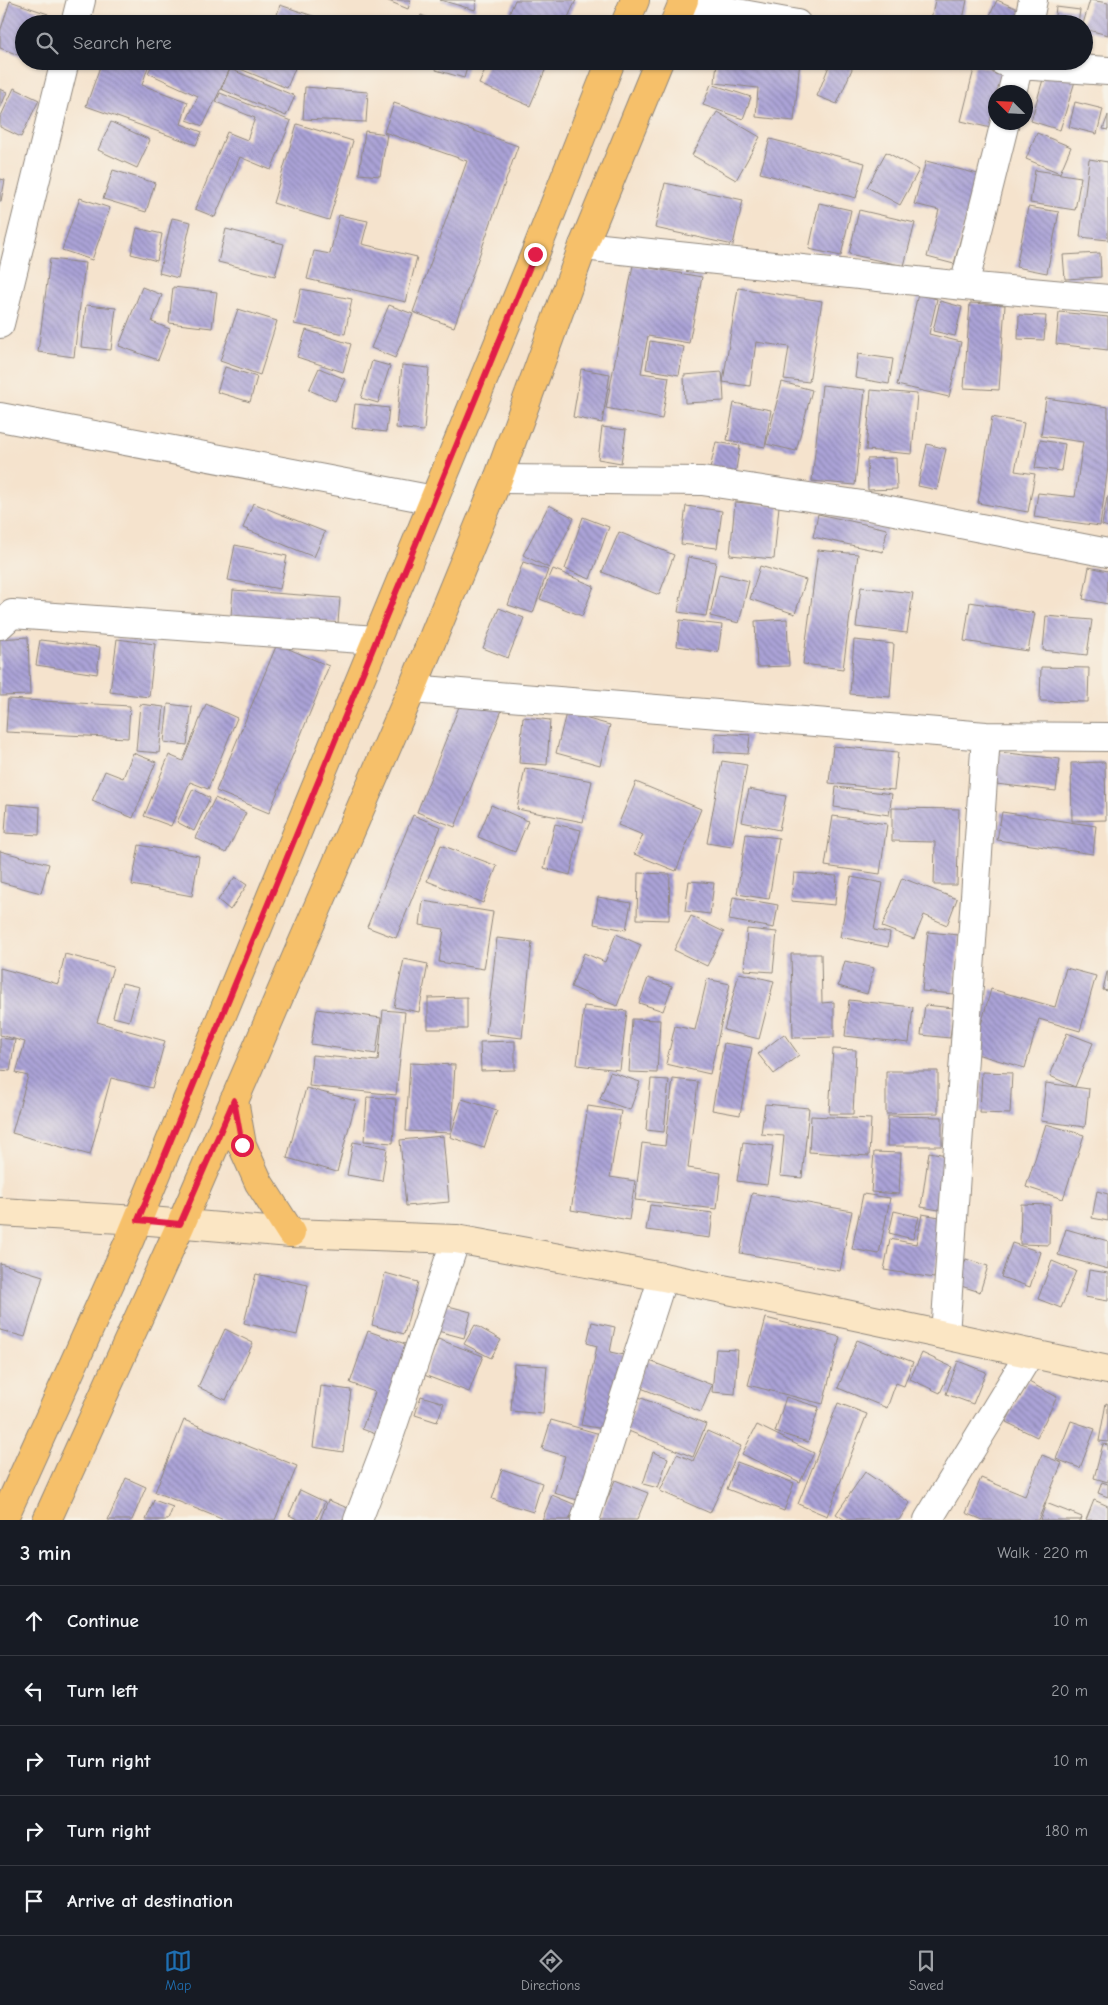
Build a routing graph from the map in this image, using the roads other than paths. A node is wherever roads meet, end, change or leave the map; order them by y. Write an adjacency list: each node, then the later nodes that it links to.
1 (80, 0): 5 (street)
2 (635, 0): 6 (main road)
3 (1033, 0): 8 (street)
4 (680, 9): 7 (street)
5 (77, 15)
6 (629, 15)
7 (727, 15)
8 (1030, 15)
9 (63, 70): 20 (street)
10 (607, 70): 23 (main road)
11 (655, 70): 17 (main road)
12 (1013, 70): 15 (street)
13 (1093, 70): 14 (street)
14 (1108, 71)
15 (1012, 85)
16 (1003, 130): 18 (street)
17 (583, 246): 18 (street); 22 (main road)
18 (964, 286): 19 (street)
19 (1108, 299)
20 (0, 324)
21 (0, 417): 23 (street)
22 (498, 479): 24 (street); 27 (main road)
23 (434, 500): 26 (main road)
24 (1108, 554)
25 (0, 625): 26 (street)
26 (376, 640): 32 (main road)
27 (412, 689): 28 (street); 30 (main road)
28 (986, 736): 29 (street); 37 (street)
29 (1108, 737)
30 (234, 1100): 33 (main road); 34 (main road)
31 (0, 1212): 32 (main road)
32 (138, 1220): 33 (main road); 40 (main road)
33 (180, 1224): 34 (main road); 41 (main road)
34 (291, 1233): 35 (main road)
35 (456, 1239): 36 (main road); 42 (street)
36 (663, 1277): 37 (main road); 43 (street)
37 (945, 1335): 38 (main road)
38 (1030, 1353): 39 (main road); 44 (street)
39 (1108, 1370)
40 (3, 1520)
41 (47, 1520)
42 (358, 1520)
43 (585, 1520)
44 (928, 1520)

